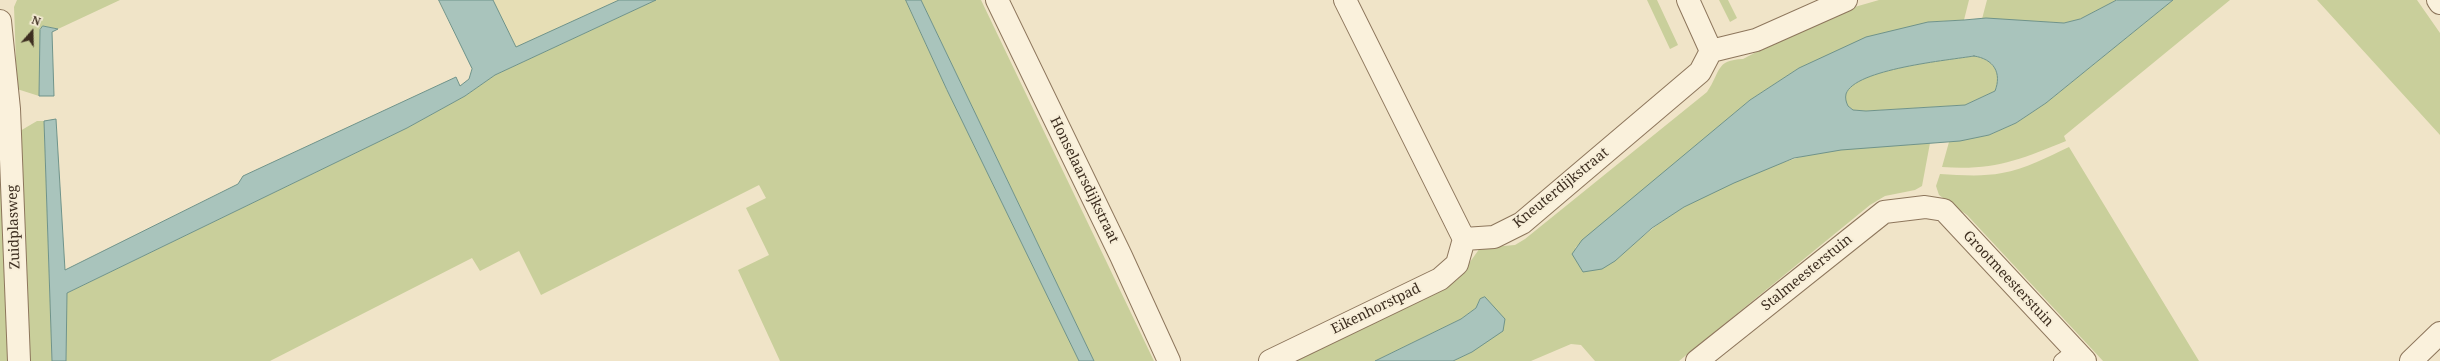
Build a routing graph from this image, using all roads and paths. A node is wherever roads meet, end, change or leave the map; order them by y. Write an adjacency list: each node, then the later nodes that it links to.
1 (997, 0): 14 (street, Honselaarsdijkstraat)
2 (1345, 0): 10 (street)
3 (1688, 0): 8 (street)
4 (1846, 0): 8 (street)
5 (2438, 0): 6 (street)
6 (2440, 3)
7 (0, 21): 13 (street, Zuidplasweg)
8 (1711, 51): 10 (street, Kneuterdijkstraat)
9 (1925, 207): 12 (street, Grootmeesterstuin); 16 (street, Stalmeesterstuin)
10 (1464, 239): 15 (street, Eikenhorstpad)
11 (2440, 333): 17 (street)
12 (2074, 357)
13 (19, 361)
14 (1169, 361)
15 (1270, 361)
16 (1697, 361)
17 (2411, 361)

